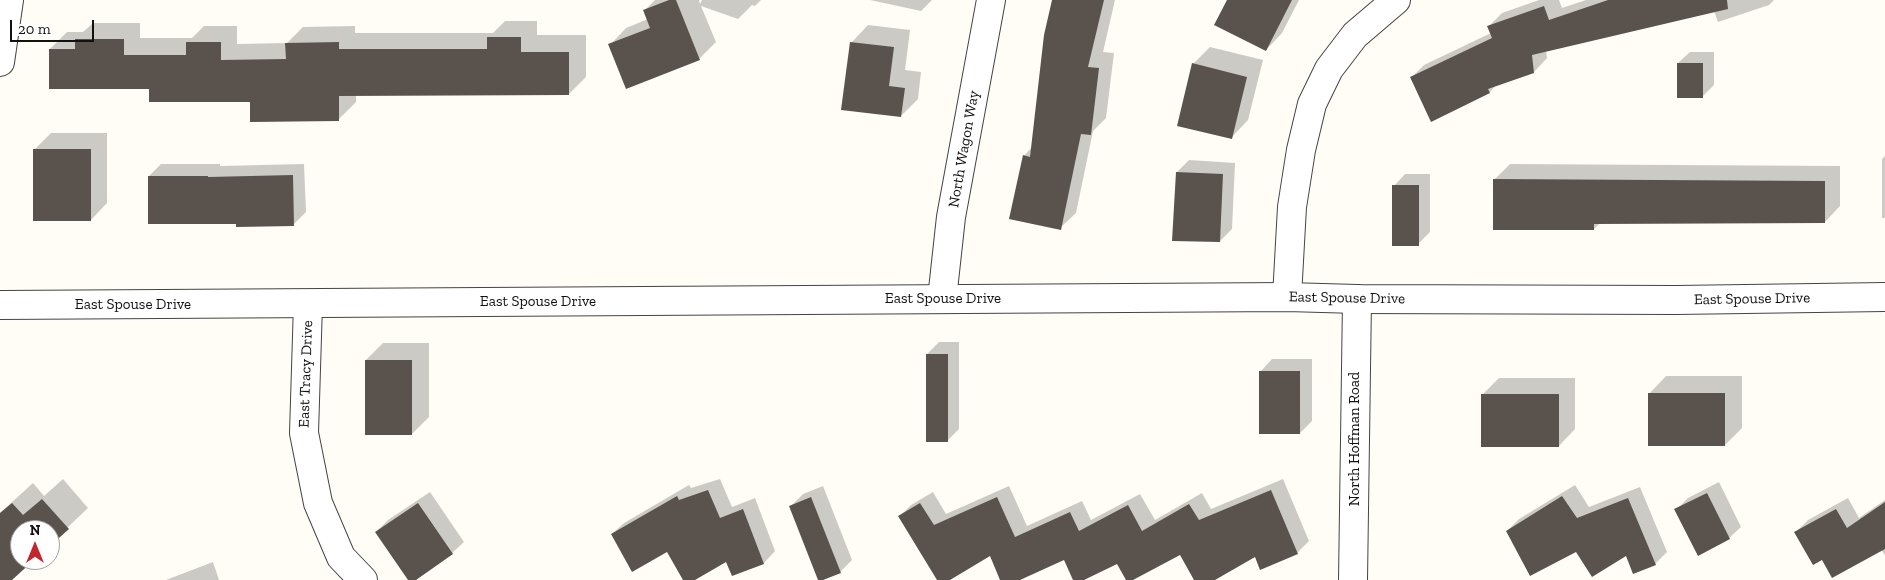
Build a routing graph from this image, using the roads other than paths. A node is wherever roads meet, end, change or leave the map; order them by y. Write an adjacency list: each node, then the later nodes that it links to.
1 (9, 0): 4 (street)
2 (991, 0): 7 (street, North Wagon Way)
3 (1396, 0): 5 (street)
4 (0, 62)
5 (1287, 297): 7 (street, East Spouse Drive); 8 (street, East Spouse Drive)
6 (1885, 298): 8 (street, East Spouse Drive)
7 (942, 299): 9 (street, East Spouse Drive)
8 (1357, 299): 12 (street, North Hoffman Road)
9 (308, 304): 10 (street, East Spouse Drive); 11 (street, East Tracy Drive)
10 (0, 305)
11 (363, 580)
12 (1353, 580)

